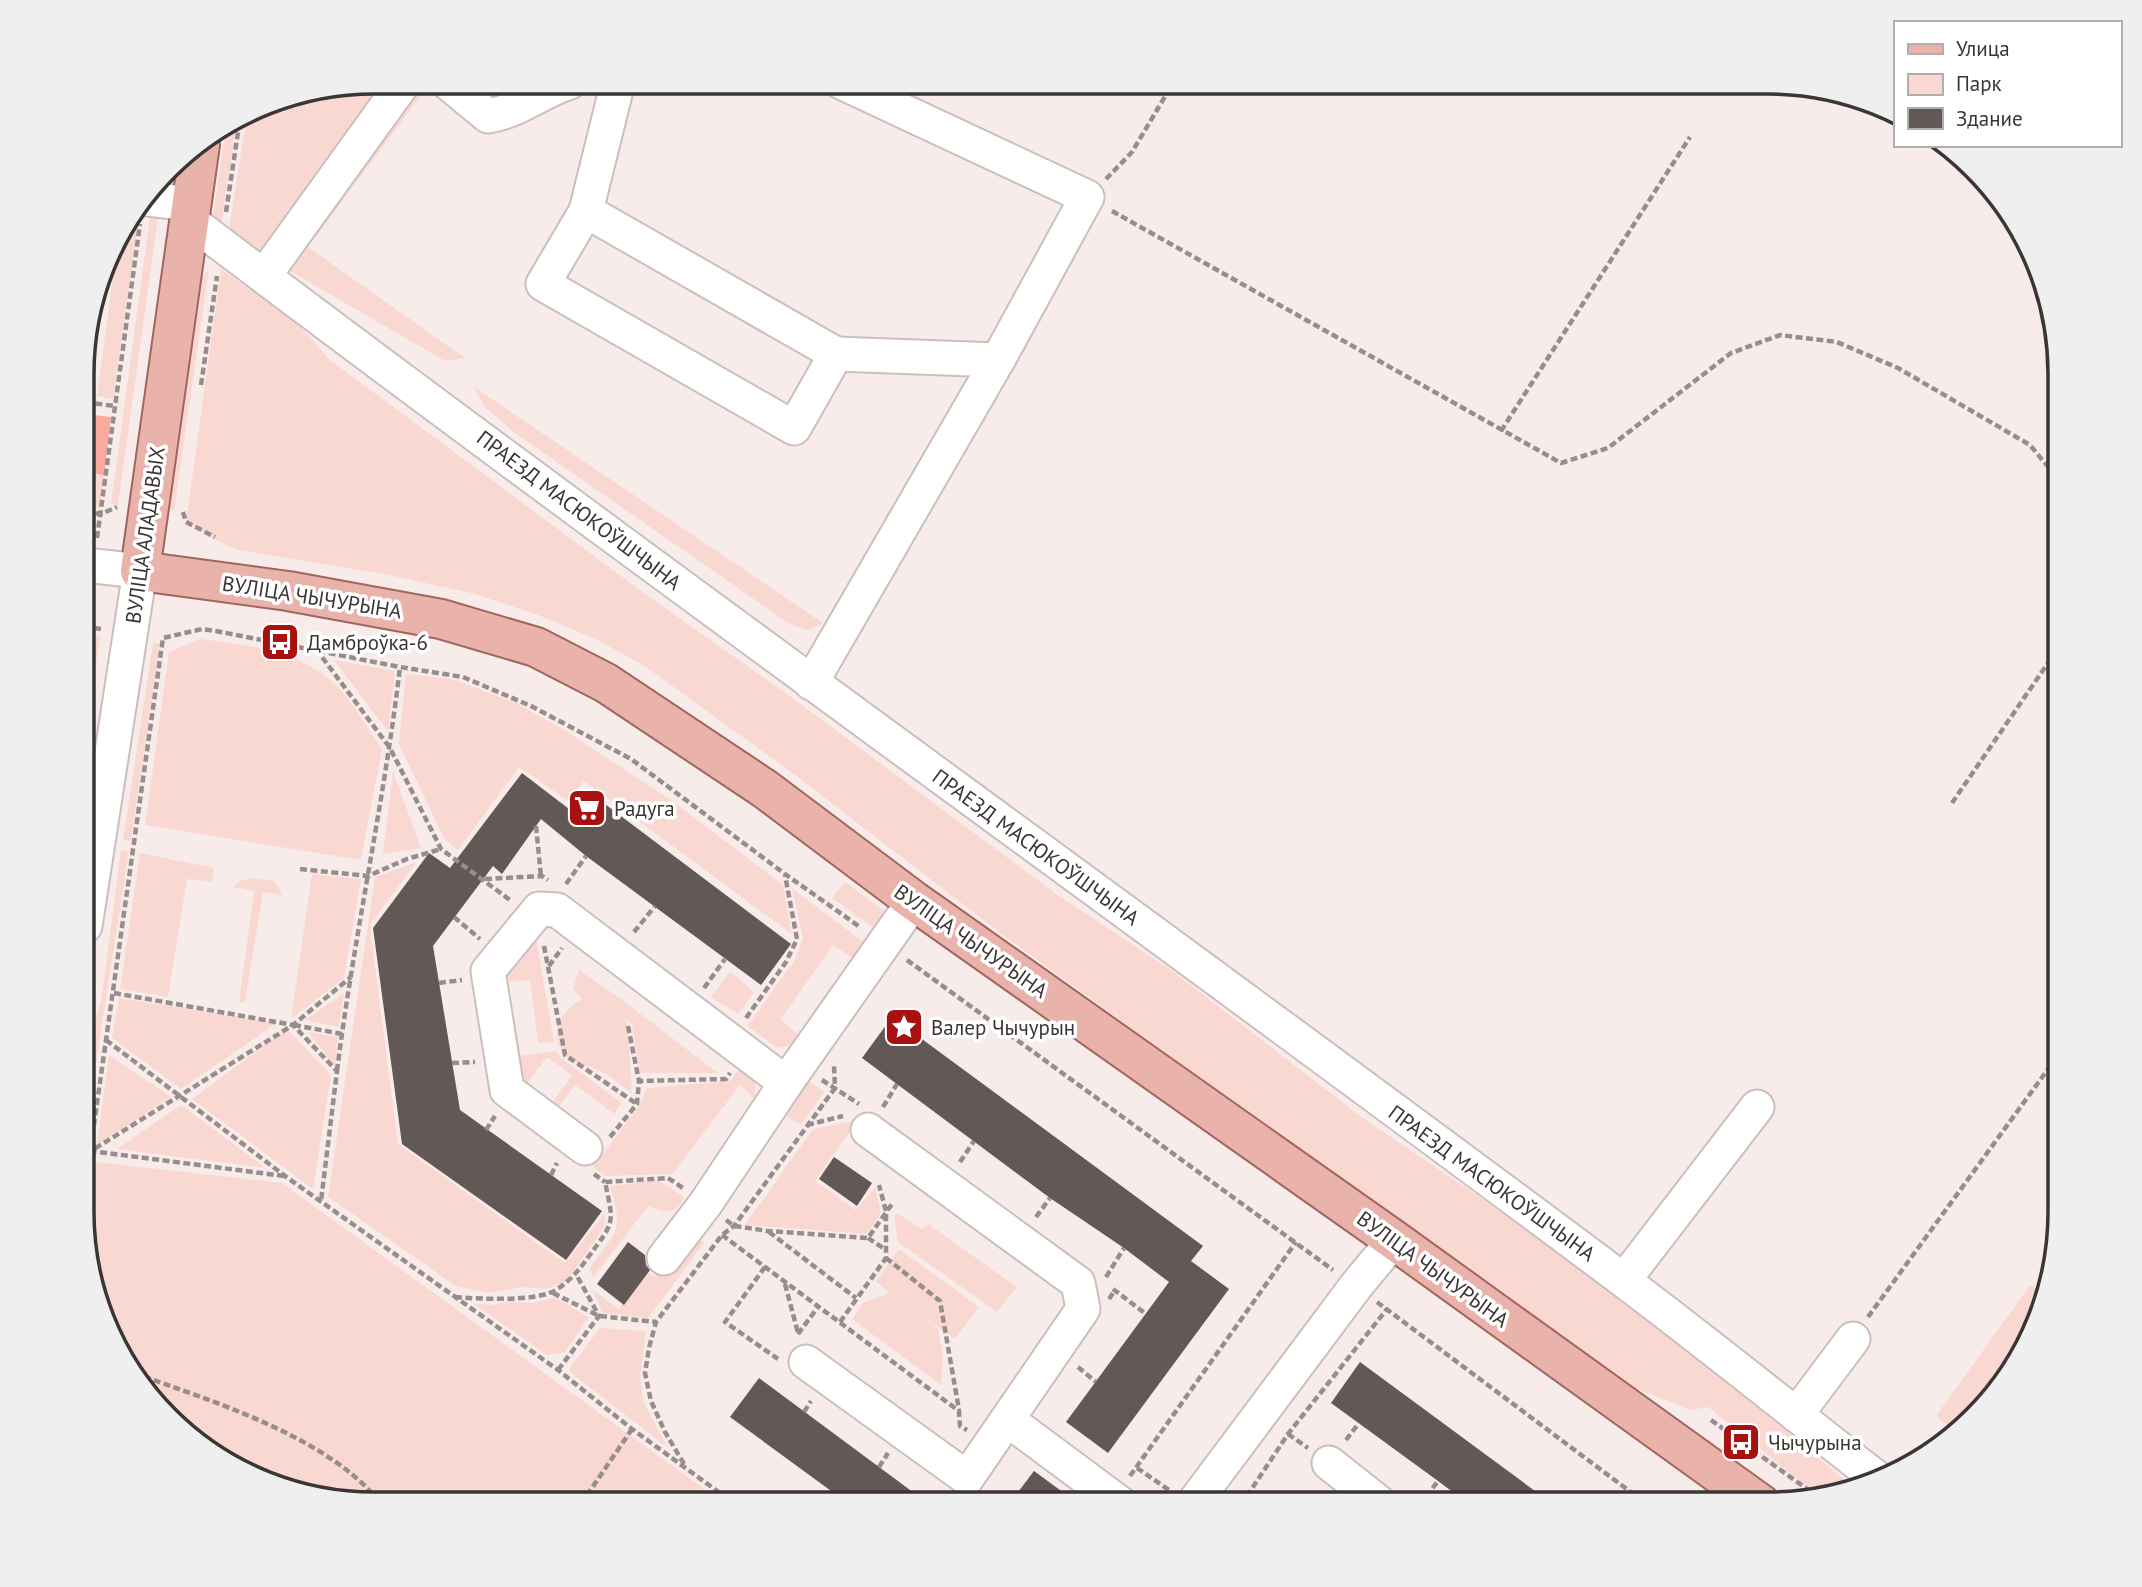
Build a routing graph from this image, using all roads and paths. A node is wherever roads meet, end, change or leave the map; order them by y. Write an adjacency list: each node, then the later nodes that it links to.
1 (395, 94): 16 (street)
2 (461, 94): 3 (street)
3 (540, 94)
4 (615, 94): 12 (street)
5 (867, 94): 10 (street)
6 (1166, 94): 10 (path)
7 (238, 130): 15 (path)
8 (1690, 137): 22 (path)
9 (198, 157): 13 (main road, ВУЛІЦА АЛАДАВЫХ)
10 (1087, 197): 18 (street); 22 (path)
11 (148, 209): 13 (street)
12 (586, 211): 17 (street); 17 (street)
13 (190, 212): 15 (street, ПРАЕЗД МАСЮКОЎШЧЫНА); 31 (main road, ВУЛІЦА АЛАДАВЫХ)
14 (143, 218): 21 (path)
15 (221, 244): 16 (street, ПРАЕЗД МАСЮКОЎШЧЫНА); 19 (path)
16 (264, 276): 37 (street, ПРАЕЗД МАСЮКОЎШЧЫНА)
17 (836, 354): 18 (street)
18 (998, 360): 37 (street)
19 (200, 394)
20 (94, 403): 21 (path)
21 (114, 406): 27 (path)
22 (1501, 431): 23 (path)
23 (2048, 467)
24 (184, 502): 28 (path)
25 (118, 507): 27 (path)
26 (94, 513): 27 (path)
27 (101, 514): 29 (path)
28 (215, 537)
29 (94, 544)
30 (94, 566): 31 (street)
31 (140, 572): 40 (street, ВУЛІЦА АЛАДАВЫХ); 50 (main road, ВУЛІЦА ЧЫЧУРЫНА)
32 (94, 629): 33 (path)
33 (101, 629)
34 (316, 649): 36 (path); 38 (path); 58 (path)
35 (2048, 663): 39 (path)
36 (400, 667): 38 (path); 45 (path)
37 (811, 683): 99 (street, ПРАЕЗД МАСЮКОЎШЧЫНА)
38 (390, 748): 46 (path)
39 (1952, 803)
40 (94, 816)
41 (536, 827): 47 (path)
42 (441, 849): 46 (path)
43 (586, 856): 49 (path)
44 (300, 869): 46 (path)
45 (785, 874): 53 (path); 63 (path)
46 (368, 876): 55 (path)
47 (542, 876): 48 (path); 49 (path); 49 (path); 49 (path)
48 (483, 879)
49 (547, 891): 63 (street); 75 (path); 80 (street)
50 (914, 901): 53 (street); 93 (main road, ВУЛІЦА ЧЫЧУРЫНА)
51 (454, 917): 52 (path)
52 (485, 944)
53 (885, 944): 70 (street); 94 (path)
54 (725, 959): 59 (path)
55 (351, 978): 60 (path); 62 (path)
56 (472, 979): 57 (path)
57 (439, 983)
58 (114, 993): 60 (path); 64 (path)
59 (699, 995)
60 (293, 1025): 62 (path); 69 (path); 74 (path)
61 (628, 1026): 71 (path)
62 (342, 1034): 69 (path)
63 (743, 1038): 70 (street); 71 (path)
64 (106, 1040): 74 (path); 79 (path)
65 (834, 1053): 73 (path)
66 (485, 1062): 67 (path)
67 (452, 1063)
68 (2048, 1069): 103 (path)
69 (337, 1071): 85 (path)
70 (799, 1079): 73 (path); 86 (street)
71 (639, 1081): 75 (path)
72 (897, 1084): 77 (path)
73 (835, 1088): 77 (path); 78 (path)
74 (179, 1097): 81 (path); 83 (path)
75 (637, 1104): 80 (path)
76 (1757, 1107): 99 (street)
77 (864, 1118): 78 (path); 120 (street)
78 (806, 1125): 89 (path)
79 (94, 1129)
80 (594, 1147)
81 (94, 1149)
82 (94, 1151): 83 (path)
83 (285, 1176): 85 (path)
84 (879, 1185): 88 (path)
85 (320, 1201): 105 (path)
86 (706, 1203): 96 (street); 98 (path)
87 (892, 1203): 88 (path)
88 (886, 1211): 92 (path); 95 (path)
89 (734, 1226): 90 (path); 91 (path)
90 (768, 1231): 92 (path); 106 (path)
91 (722, 1236): 101 (path); 110 (path)
92 (868, 1238): 95 (path)
93 (1394, 1240): 102 (street); 138 (main road, ВУЛІЦА ЧЫЧУРЫНА)
94 (1296, 1242): 102 (path); 123 (path)
95 (886, 1250): 97 (path)
96 (664, 1258)
97 (886, 1258): 106 (path); 116 (path)
98 (576, 1274): 104 (path); 109 (path)
99 (1623, 1280): 117 (street, ПРАЕЗД МАСЮКОЎШЧЫНА)
100 (1103, 1282): 108 (path)
101 (785, 1283): 111 (path); 113 (path)
102 (1356, 1286): 107 (path); 133 (street)
103 (1888, 1288)
104 (553, 1293): 105 (path); 109 (path)
105 (454, 1297): 114 (path)
106 (856, 1297): 111 (path)
107 (1387, 1309): 134 (path); 137 (path)
108 (1146, 1314)
109 (599, 1316): 110 (path); 114 (path)
110 (656, 1322): 122 (path)
111 (839, 1323): 116 (path)
112 (1853, 1339): 117 (street)
113 (802, 1348): 120 (street)
114 (558, 1370): 119 (path)
115 (149, 1379): 127 (path)
116 (959, 1411): 120 (path)
117 (1796, 1415): 124 (street, ПРАЕЗД МАСЮКОЎШЧЫНА)
118 (1711, 1420): 126 (path)
119 (632, 1429): 122 (path); 128 (path)
120 (999, 1432): 130 (street)
121 (1328, 1463): 135 (street)
122 (687, 1468): 129 (path)
123 (1137, 1468): 131 (path); 132 (path)
124 (1870, 1473)
125 (1438, 1481): 136 (path)
126 (1808, 1489)
127 (368, 1492)
128 (589, 1492)
129 (720, 1492)
130 (1099, 1492)
131 (1122, 1492)
132 (1173, 1492)
133 (1187, 1492)
134 (1249, 1492)
135 (1365, 1492)
136 (1430, 1492)
137 (1631, 1492)
138 (1744, 1492)

